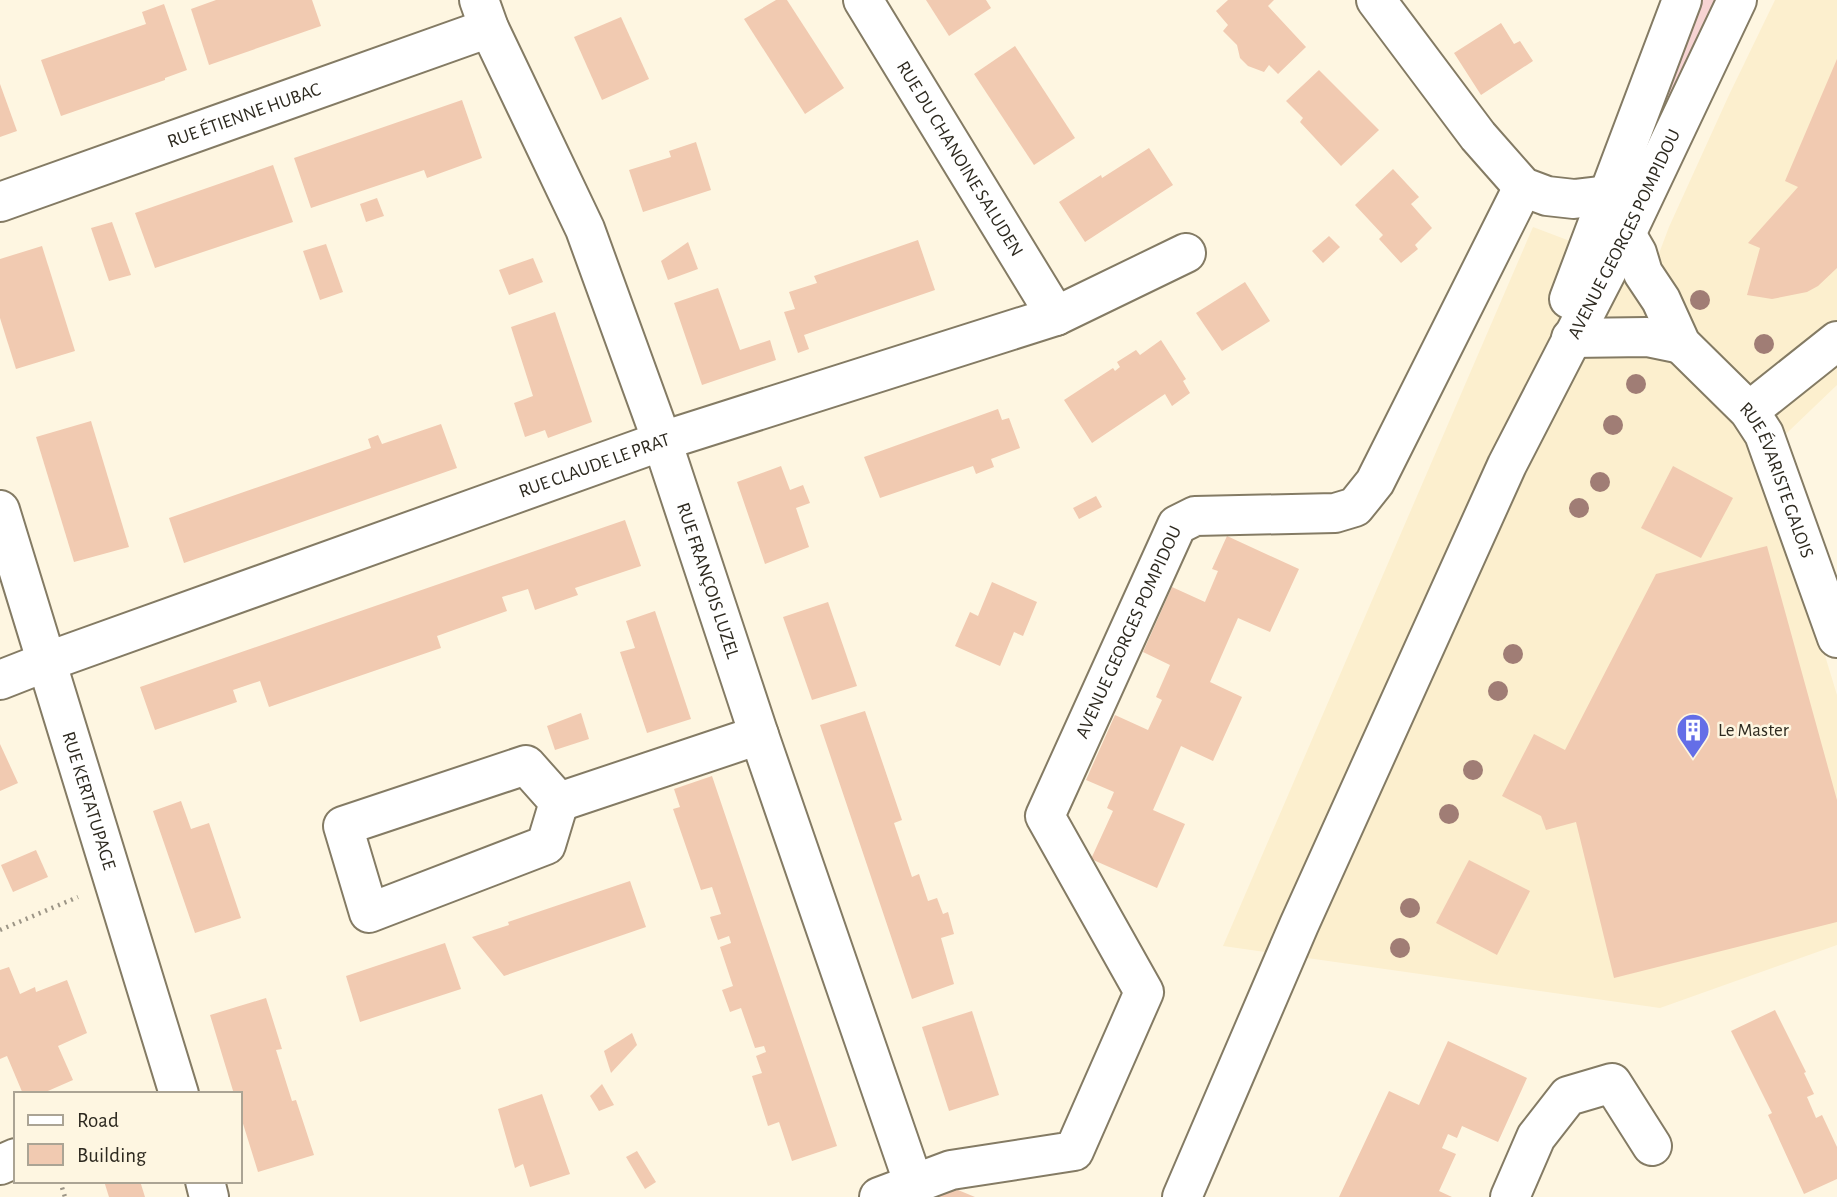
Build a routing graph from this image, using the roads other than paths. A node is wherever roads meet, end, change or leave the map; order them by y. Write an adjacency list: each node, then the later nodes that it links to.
1 (863, 0): 11 (street, RUE DU CHANOINE SALUDEN)
2 (1376, 0): 6 (street)
3 (1682, 0): 7 (street, AVENUE GEORGES POMPIDOU)
4 (1737, 0): 9 (street, AVENUE GEORGES POMPIDOU)
5 (484, 14): 8 (street, RUE ÉTIENNE HUBAC); 16 (street, RUE FRANÇOIS LUZEL)
6 (1523, 187): 7 (street); 27 (street, AVENUE GEORGES POMPIDOU)
7 (1608, 195): 17 (street, AVENUE GEORGES POMPIDOU)
8 (0, 202)
9 (1626, 234): 12 (street, AVENUE GEORGES POMPIDOU); 14 (street, RUE ÉVARISTE GALOIS)
10 (1186, 253): 11 (street, RUE CLAUDE LE PRAT)
11 (1056, 316): 16 (street, RUE CLAUDE LE PRAT)
12 (1571, 338): 14 (street); 17 (street, AVENUE GEORGES POMPIDOU)
13 (1837, 341): 15 (street)
14 (1681, 344): 15 (street, RUE ÉVARISTE GALOIS)
15 (1749, 411): 19 (street, RUE ÉVARISTE GALOIS)
16 (662, 441): 20 (street, RUE CLAUDE LE PRAT); 22 (street, RUE FRANÇOIS LUZEL)
17 (1507, 465): 28 (street, AVENUE GEORGES POMPIDOU)
18 (0, 510): 20 (street, RUE KERTATUPAGE)
19 (1837, 638)
20 (46, 662): 21 (street, RUE CLAUDE LE PRAT); 24 (street, RUE KERTATUPAGE)
21 (0, 680)
22 (759, 735): 23 (street); 26 (street, RUE FRANÇOIS LUZEL)
23 (559, 802): 23 (street)
24 (173, 1092)
25 (1652, 1146): 29 (street)
26 (910, 1173)
27 (879, 1197)
28 (1182, 1197)
29 (1510, 1197)

